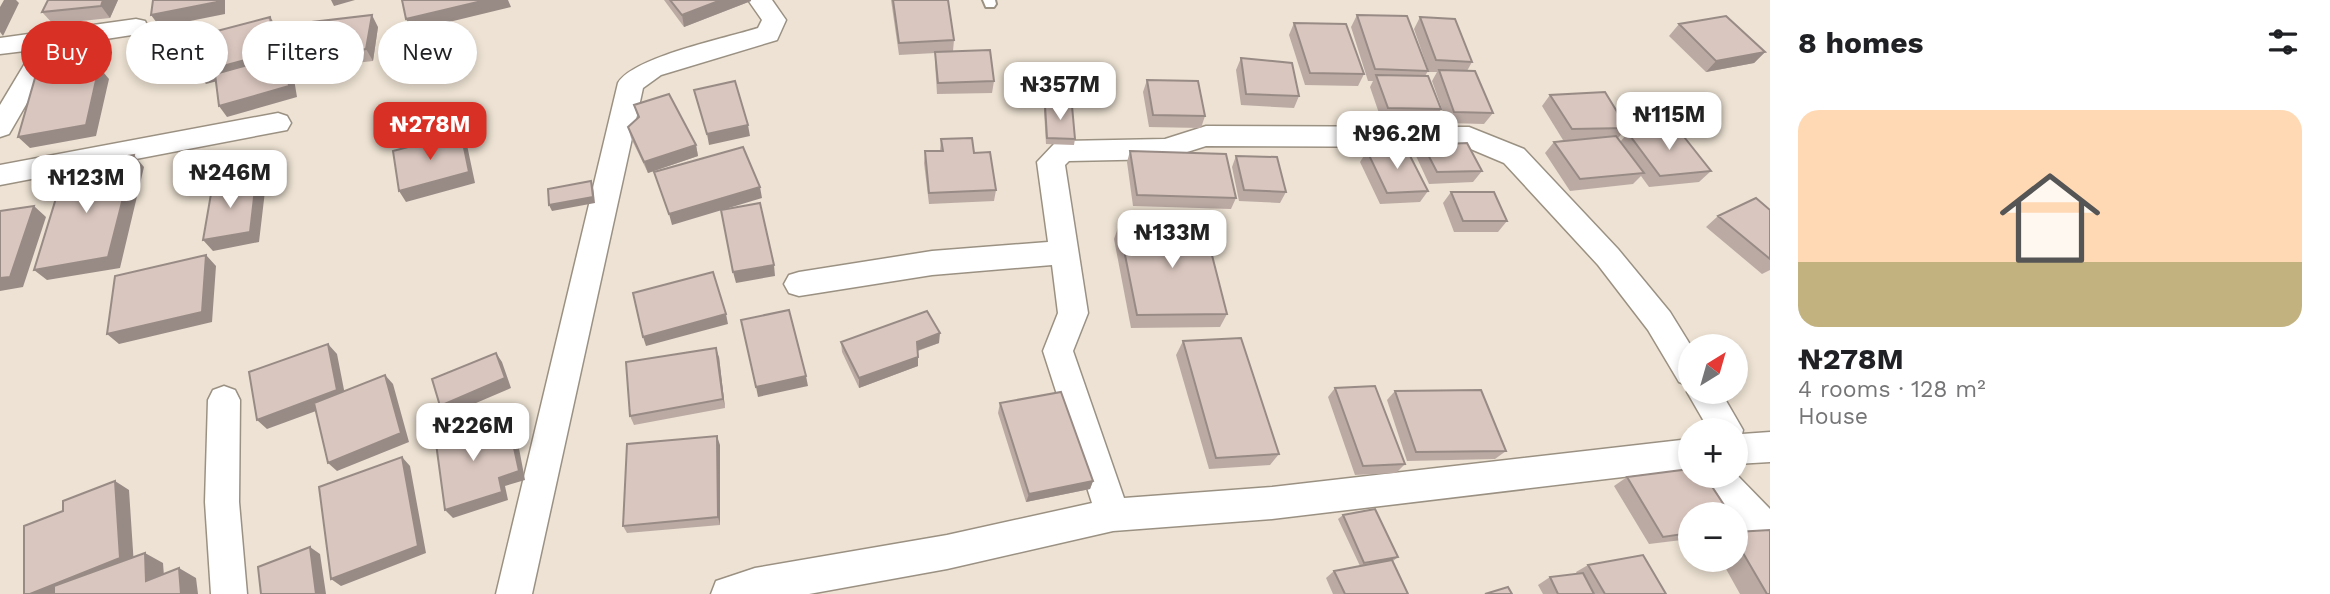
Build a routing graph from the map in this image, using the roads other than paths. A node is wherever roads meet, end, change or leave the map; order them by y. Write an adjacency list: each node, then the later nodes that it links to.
1 (760, 0): 18 (street)
2 (21, 44): 3 (street)
3 (0, 46)
4 (25, 84): 6 (street)
5 (278, 123): 7 (street)
6 (0, 127)
7 (0, 175)
8 (1063, 253): 9 (street); 10 (street); 14 (street)
9 (799, 284)
10 (1678, 352)
11 (224, 400): 17 (street)
12 (1678, 455): 14 (street)
13 (1727, 488): 15 (street)
14 (1112, 515): 16 (street)
15 (1770, 534)
16 (747, 591)
17 (229, 594)
18 (514, 594)

